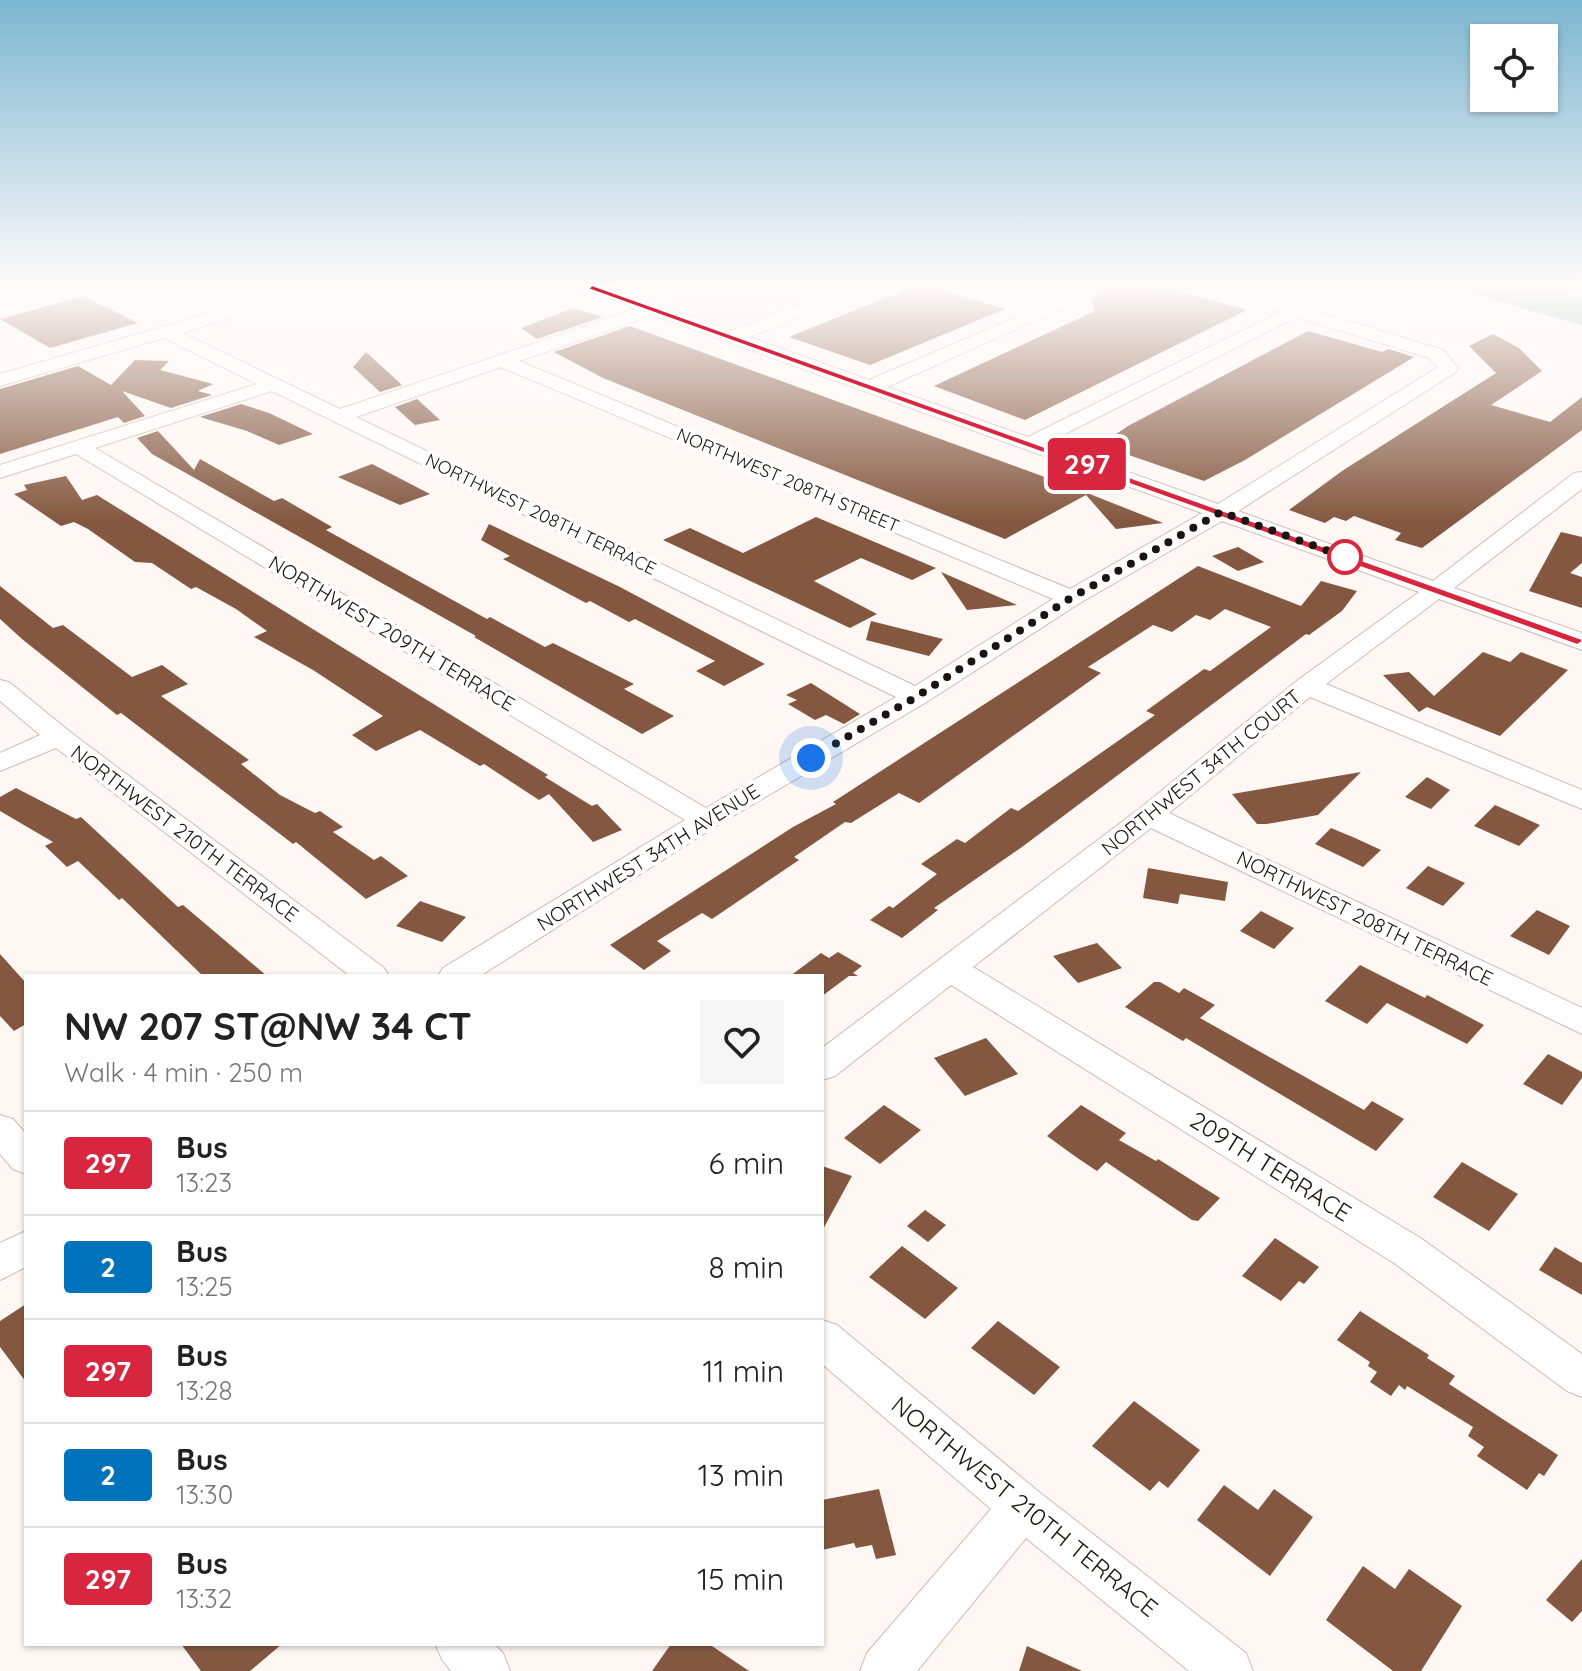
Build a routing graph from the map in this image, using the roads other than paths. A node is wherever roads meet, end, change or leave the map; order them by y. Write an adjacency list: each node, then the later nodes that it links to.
1 (52, 365): 9 (street)
2 (232, 365): 10 (street, NORTHWEST 208TH TERRACE)
3 (496, 365): 12 (street)
4 (512, 365): 21 (street, NORTHWEST 208TH STREET)
5 (810, 365): 11 (street)
6 (921, 365): 11 (street)
7 (1187, 365): 13 (street)
8 (1447, 365): 18 (street, NORTHWEST 34TH AVENUE)
9 (0, 380)
10 (272, 385): 12 (street, NORTHWEST 208TH TERRACE); 14 (street)
11 (870, 387): 13 (street)
12 (340, 416): 25 (street, NORTHWEST 208TH TERRACE)
13 (1030, 444): 18 (street)
14 (78, 447): 15 (street); 30 (street, NORTHWEST 209TH TERRACE)
15 (0, 472)
16 (1582, 478): 17 (street, NORTHWEST 34TH COURT)
17 (1552, 504): 19 (street); 20 (street, NORTHWEST 34TH COURT)
18 (1221, 512): 20 (street); 21 (street, NORTHWEST 34TH AVENUE)
19 (1582, 514)
20 (1437, 590): 22 (street); 23 (street, NORTHWEST 34TH COURT)
21 (1071, 598): 25 (street, NORTHWEST 34TH AVENUE)
22 (1582, 642)
23 (1307, 686): 28 (street); 29 (street, NORTHWEST 34TH COURT)
24 (0, 688): 26 (street, NORTHWEST 210TH TERRACE)
25 (916, 697): 30 (street, NORTHWEST 34TH AVENUE)
26 (59, 737): 27 (street); 32 (street, NORTHWEST 210TH TERRACE)
27 (0, 763)
28 (1582, 800)
29 (1149, 815): 31 (street, NORTHWEST 34TH COURT); 34 (street, NORTHWEST 208TH TERRACE)
30 (706, 820): 33 (street, NORTHWEST 34TH AVENUE)
31 (951, 969): 35 (street, NORTHWEST 34TH COURT); 41 (street, 209TH TERRACE)
32 (369, 974)
33 (458, 974)
34 (1582, 1022)
35 (824, 1065)
36 (0, 1129): 37 (street)
37 (24, 1157)
38 (24, 1248): 39 (street)
39 (0, 1263)
40 (824, 1340): 42 (street, NORTHWEST 210TH TERRACE)
41 (1582, 1378)
42 (1023, 1507): 45 (street); 46 (street, NORTHWEST 210TH TERRACE)
43 (462, 1646): 44 (street)
44 (485, 1671)
45 (885, 1671)
46 (1228, 1671)

